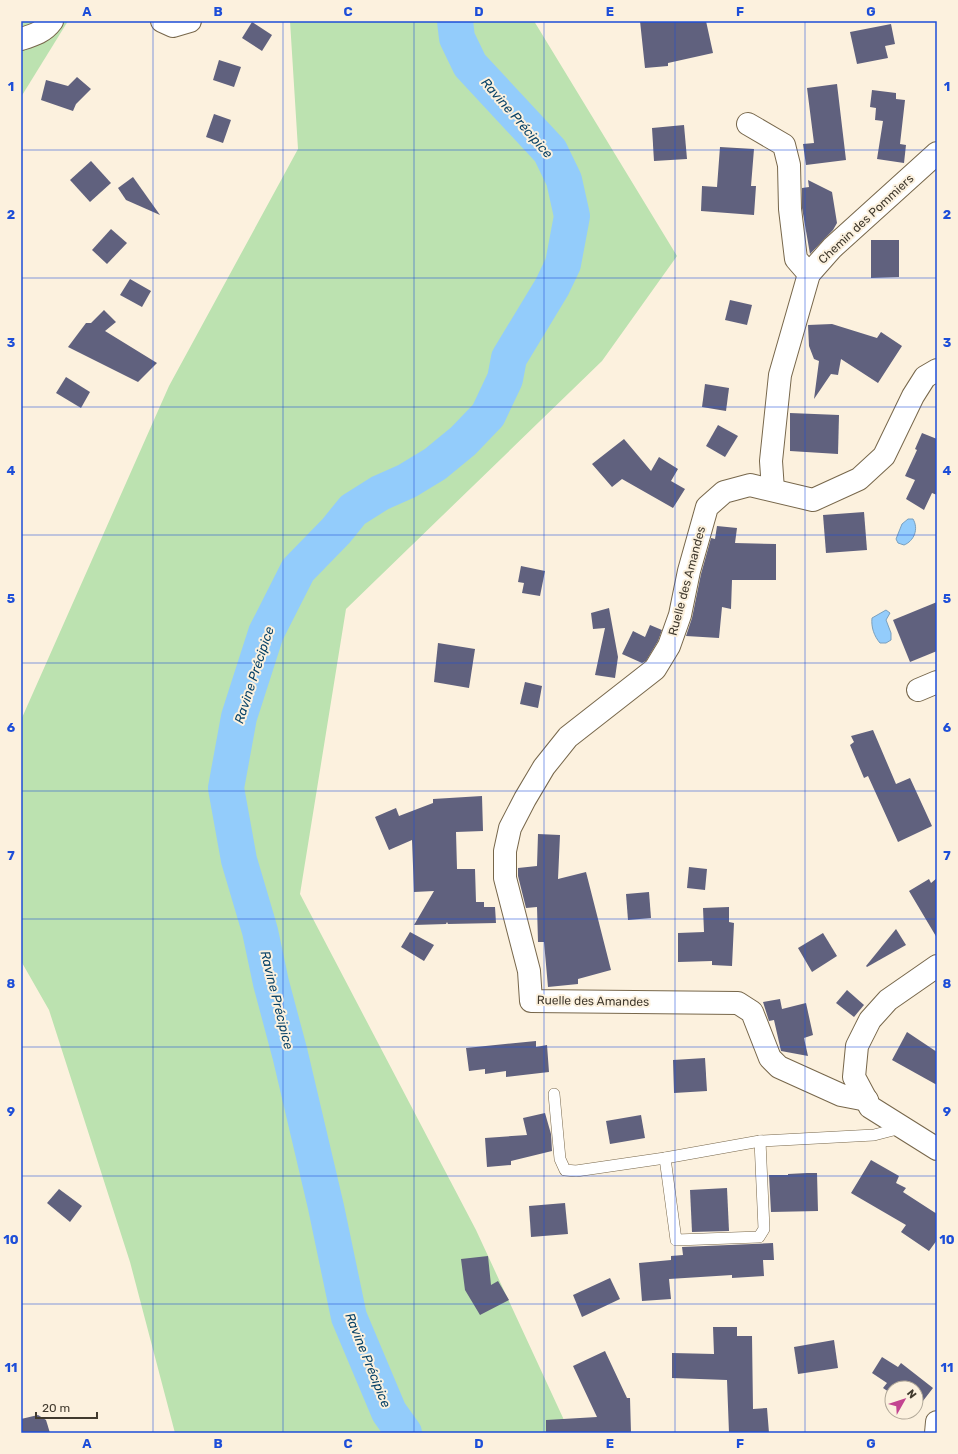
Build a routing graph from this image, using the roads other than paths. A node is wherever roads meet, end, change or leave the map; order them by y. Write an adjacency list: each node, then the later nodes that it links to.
1 (52, 21): 4 (street)
2 (162, 21): 3 (street)
3 (190, 21)
4 (21, 39)
5 (748, 124): 7 (street)
6 (937, 154): 7 (street, Chemin des Pommiers)
7 (810, 274): 9 (street, Chemin des Pommiers)
8 (937, 370): 9 (street)
9 (773, 490): 14 (street, Ruelle des Amandes)
10 (937, 966): 11 (street)
11 (912, 984): 12 (street); 14 (street)
12 (937, 986)
13 (554, 1094): 18 (lane)
14 (867, 1100): 15 (street)
15 (901, 1128): 16 (lane); 17 (street)
16 (760, 1140): 18 (lane); 18 (lane)
17 (937, 1149)
18 (665, 1158)
19 (937, 1422): 20 (street)
20 (936, 1433)

